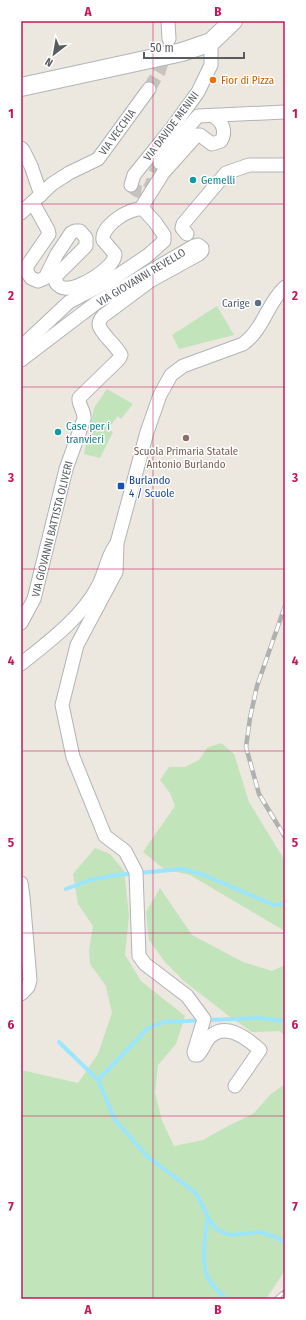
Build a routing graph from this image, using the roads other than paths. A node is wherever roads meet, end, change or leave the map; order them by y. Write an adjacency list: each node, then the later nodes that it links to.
1 (168, 21): 3 (street)
2 (234, 21): 4 (main road)
3 (169, 39)
4 (211, 42): 5 (main road); 12 (street, VIA DAVIDE MENINI)
5 (21, 87)
6 (149, 89): 13 (street, VIA VECCHIA)
7 (285, 112): 8 (street, VIA DAVIDE MENINI)
8 (213, 116): 10 (street, VIA DAVIDE MENINI); 14 (street, VIA DAVIDE MENINI)
9 (21, 148): 13 (street)
10 (160, 163)
11 (285, 165): 16 (street)
12 (131, 185)
13 (37, 199): 14 (street); 15 (street, VIA VECCHIA)
14 (143, 209): 18 (street, VIA GIOVANNI REVELLO)
15 (21, 213)
16 (187, 234)
17 (285, 287): 21 (street)
18 (21, 347)
19 (21, 360): 20 (street, VIA GIOVANNI REVELLO)
20 (83, 410): 22 (street, VIA GIOVANNI BATTISTA OLIVERI)
21 (117, 543): 23 (street); 26 (street)
22 (21, 623)
23 (21, 664)
24 (21, 883): 25 (street)
25 (21, 994)
26 (235, 1086)

